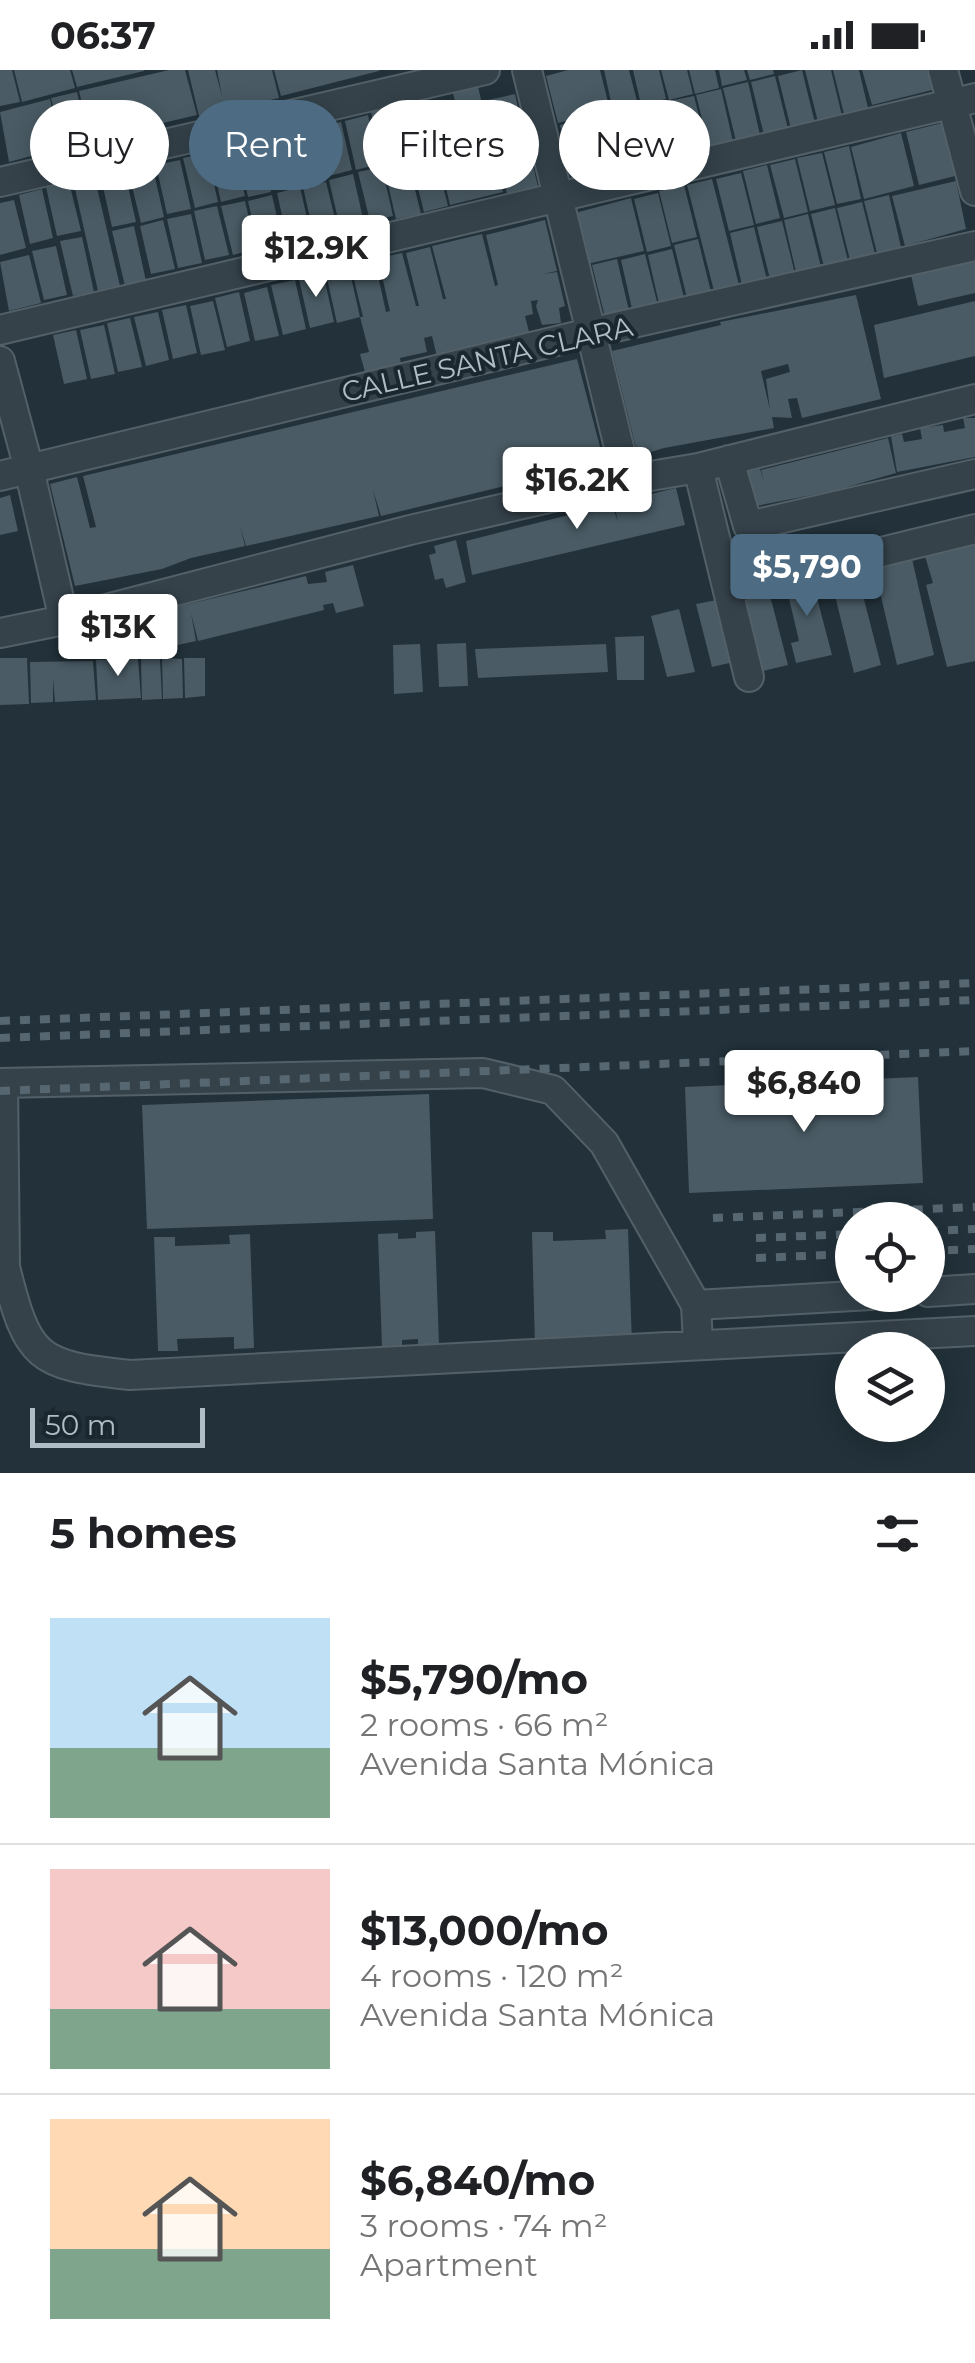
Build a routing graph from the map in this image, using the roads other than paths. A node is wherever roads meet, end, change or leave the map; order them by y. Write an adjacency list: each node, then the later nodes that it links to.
1 (484, 70): 5 (street)
2 (527, 70): 7 (street)
3 (943, 70): 4 (street)
4 (963, 101): 6 (street); 7 (street)
5 (0, 182)
6 (975, 191)
7 (559, 197): 9 (street); 10 (street)
8 (975, 246): 10 (street, CALLE SANTA CLARA)
9 (0, 330)
10 (589, 333): 15 (street, CALLE SANTA CLARA); 18 (street)
11 (0, 361): 15 (street)
12 (975, 398): 13 (street)
13 (729, 460): 14 (street); 16 (street)
14 (698, 468): 18 (street); 20 (street)
15 (29, 469): 17 (street, CALLE SANTA CLARA); 21 (street)
16 (975, 474)
17 (0, 476)
18 (627, 480): 21 (street)
19 (975, 530): 20 (street)
20 (730, 589): 23 (street)
21 (64, 620): 22 (street)
22 (0, 633)
23 (749, 676)
24 (1, 1083): 25 (street); 30 (street)
25 (1, 1163): 26 (street)
26 (3, 1267): 32 (street)
27 (975, 1289): 28 (street)
28 (945, 1291)
29 (835, 1297): 30 (street)
30 (696, 1306): 32 (street)
31 (975, 1330): 32 (street)
32 (698, 1344)

